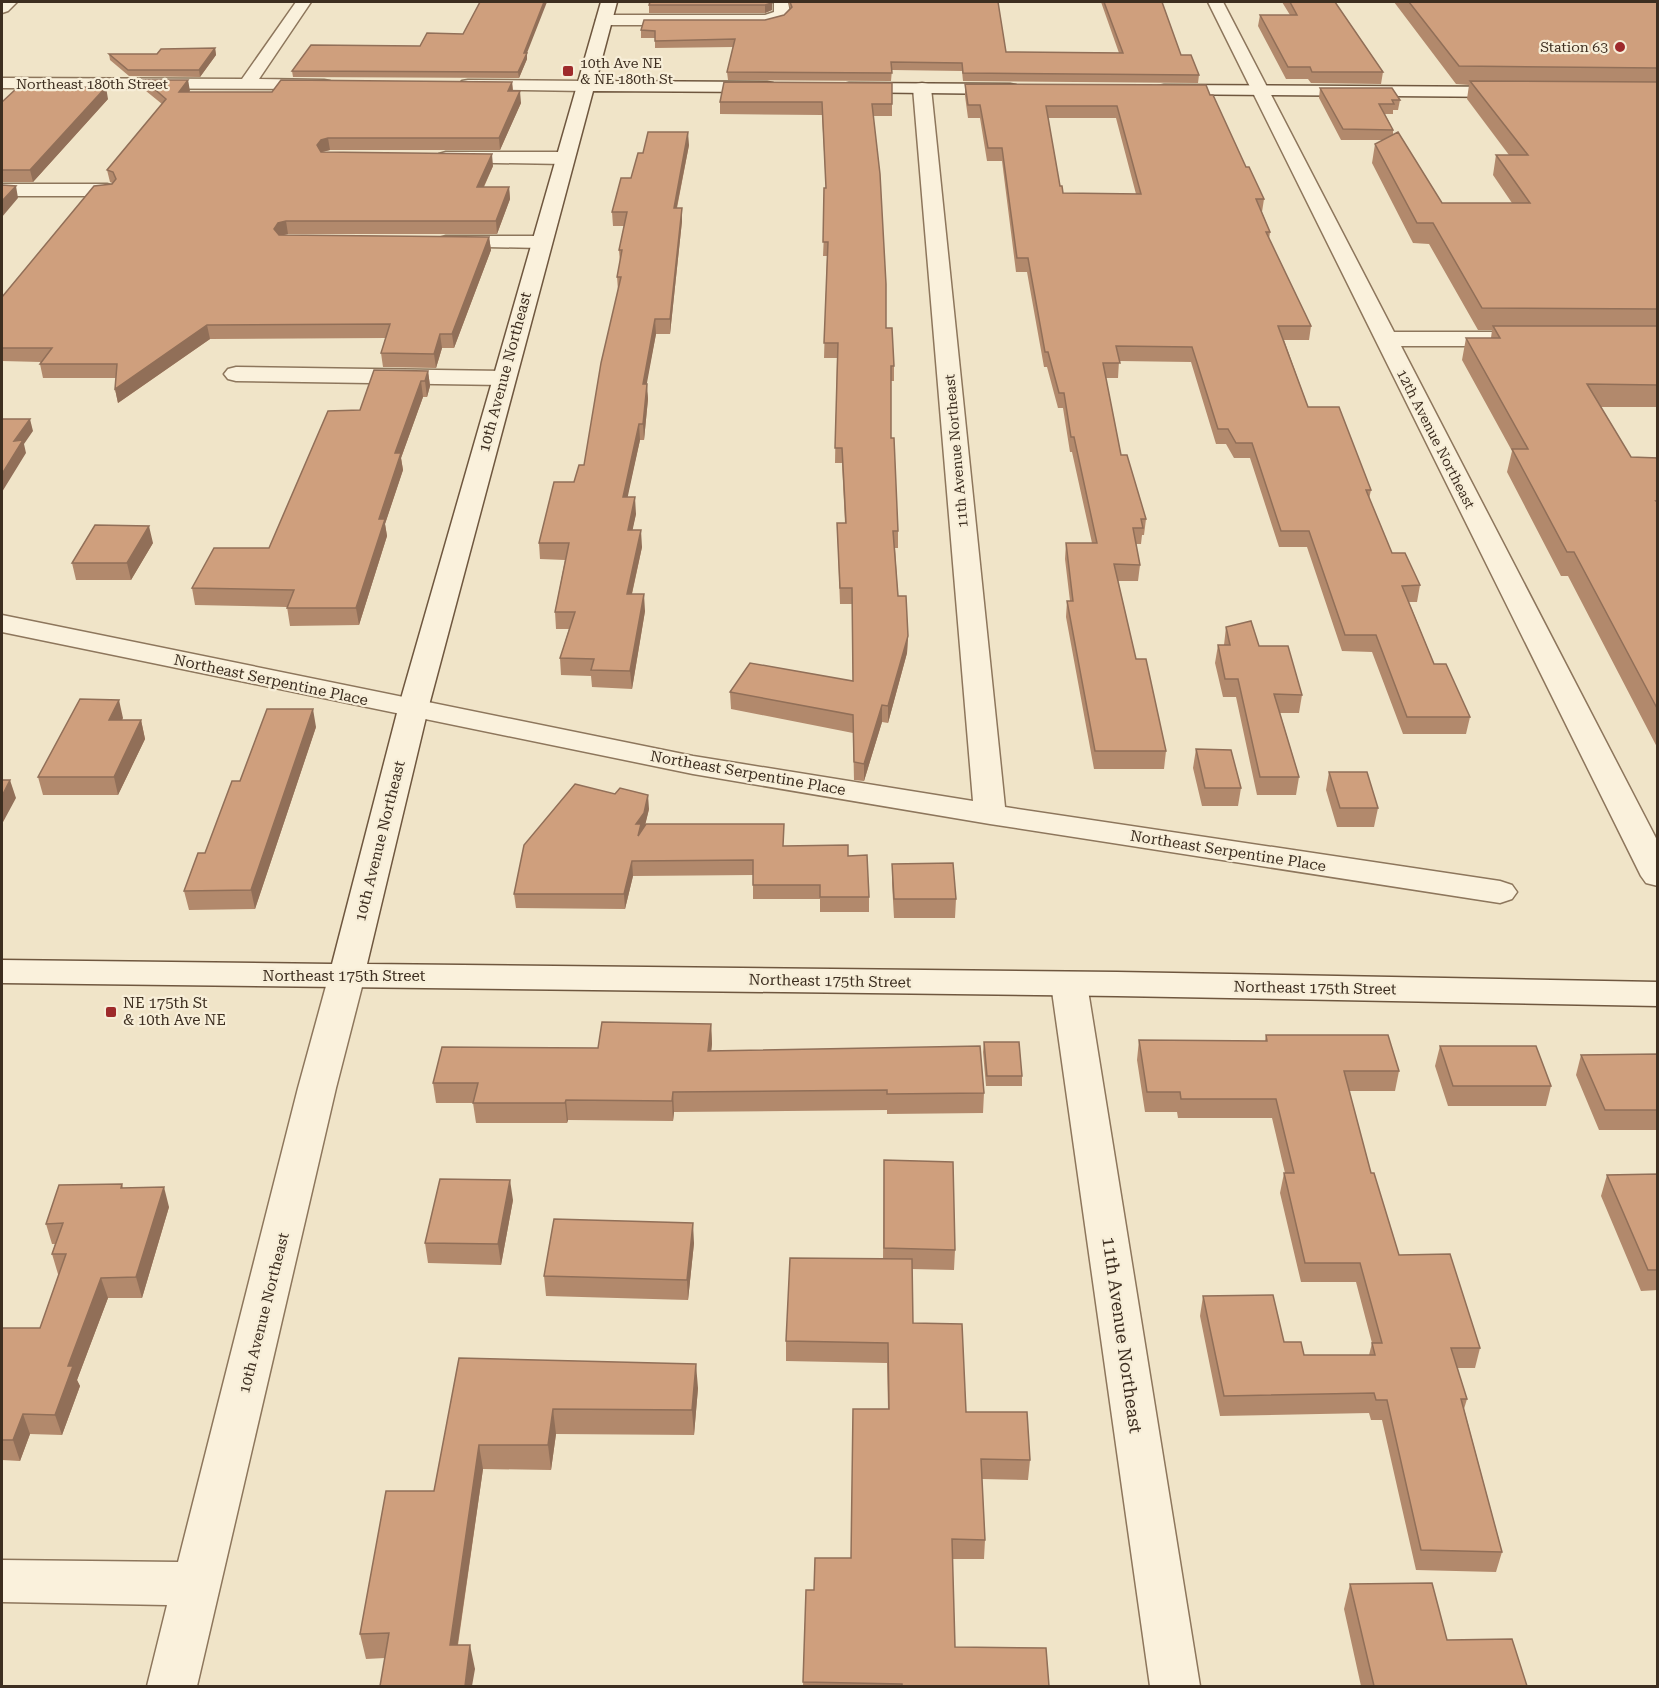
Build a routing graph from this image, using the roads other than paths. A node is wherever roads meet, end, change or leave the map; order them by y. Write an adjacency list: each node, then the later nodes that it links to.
1 (9, 2): 6 (street)
2 (303, 2): 9 (street)
3 (609, 2): 7 (street, 10th Avenue Northeast)
4 (781, 2): 7 (street)
5 (1215, 2): 18 (street, 12th Avenue Northeast)
6 (2, 8)
7 (603, 20): 12 (street, 10th Avenue Northeast)
8 (2, 83): 9 (street, Northeast 180th Street)
9 (247, 85): 10 (street, Northeast 180th Street)
10 (340, 85)
11 (446, 85): 12 (street)
12 (586, 86): 13 (street); 21 (street, 10th Avenue Northeast)
13 (786, 87)
14 (833, 87): 15 (street)
15 (922, 88): 16 (street); 32 (street, 11th Avenue Northeast)
16 (1027, 89)
17 (1143, 90): 18 (street)
18 (1259, 91): 19 (street); 26 (street, 12th Avenue Northeast)
19 (1529, 92)
20 (424, 158): 21 (street)
21 (565, 158): 25 (street, 10th Avenue Northeast)
22 (2, 190): 23 (street)
23 (107, 190)
24 (426, 242): 25 (street)
25 (541, 242): 29 (street, 10th Avenue Northeast)
26 (1385, 339): 27 (street); 33 (street, 12th Avenue Northeast)
27 (1538, 339)
28 (236, 374): 29 (street)
29 (503, 378): 31 (street, 10th Avenue Northeast)
30 (2, 624): 31 (street, Northeast Serpentine Place)
31 (413, 709): 32 (street, Northeast Serpentine Place); 36 (street, 10th Avenue Northeast)
32 (990, 814): 34 (street, Northeast Serpentine Place)
33 (1658, 876)
34 (1500, 892)
35 (2, 972): 36 (street, Northeast 175th Street)
36 (347, 975): 37 (street, Northeast 175th Street); 40 (street, 10th Avenue Northeast)
37 (1070, 984): 38 (street, Northeast 175th Street); 42 (street, 11th Avenue Northeast)
38 (1658, 994)
39 (2, 1581): 40 (street)
40 (198, 1584): 41 (street, 10th Avenue Northeast)
41 (172, 1686)
42 (1175, 1686)

